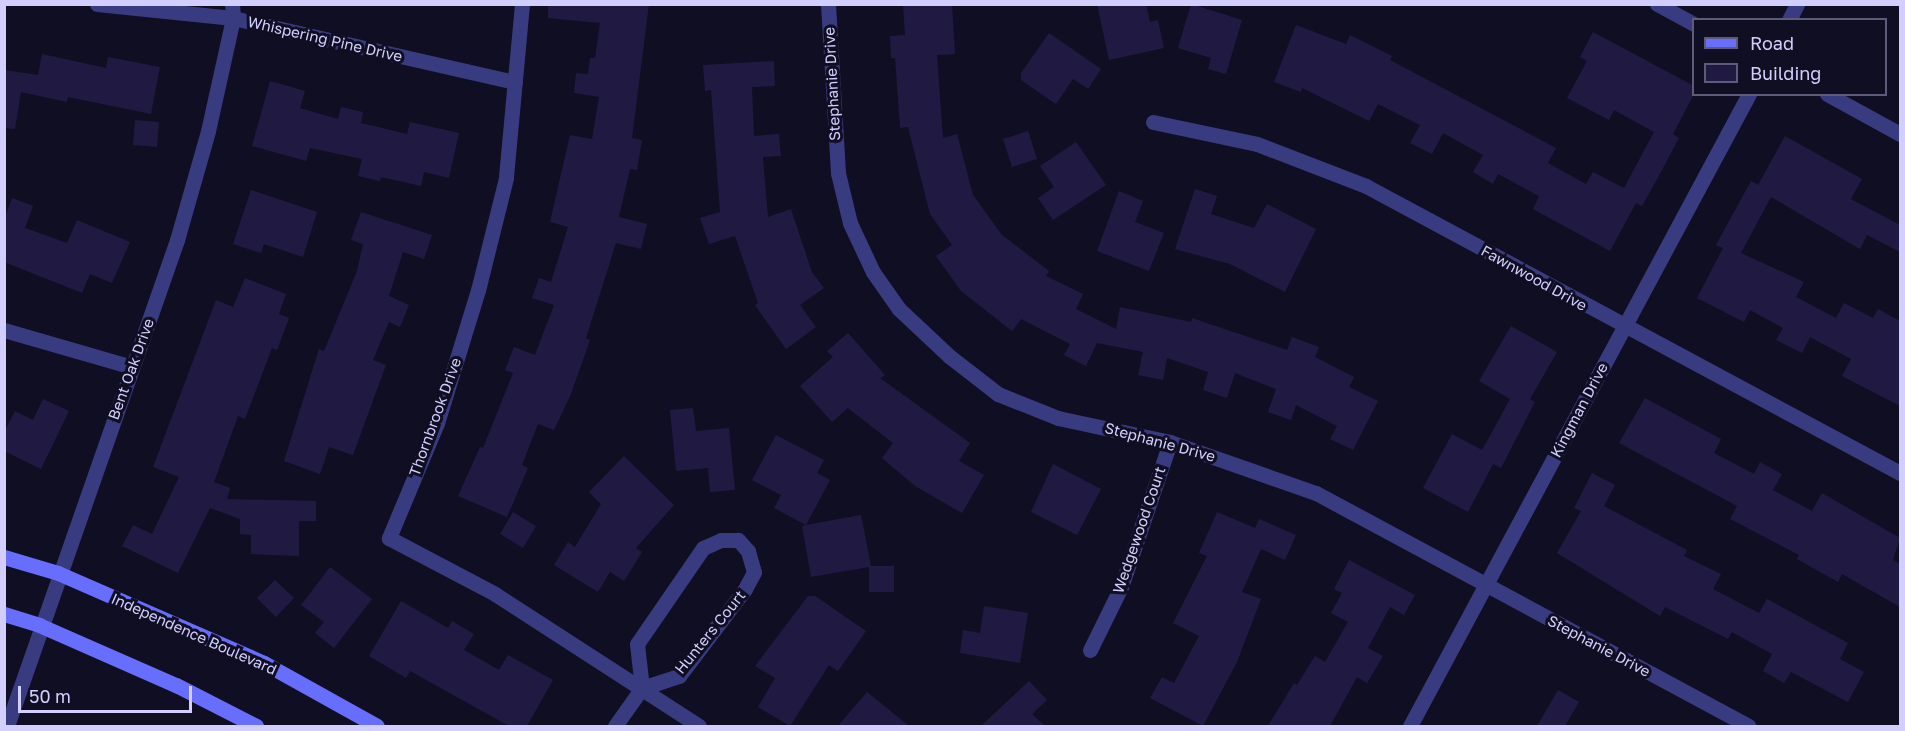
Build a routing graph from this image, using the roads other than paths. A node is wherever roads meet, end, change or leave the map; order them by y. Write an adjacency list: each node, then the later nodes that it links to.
1 (97, 4): 6 (street, Whispering Pine Drive)
2 (522, 4): 9 (street, Thornbrook Drive)
3 (828, 4): 17 (street, Stephanie Drive)
4 (1657, 4): 8 (street)
5 (1797, 4): 7 (street)
6 (232, 11): 9 (street, Whispering Pine Drive); 16 (street, Bent Oak Drive)
7 (1790, 18)
8 (1692, 23)
9 (515, 81): 25 (street, Thornbrook Drive)
10 (1748, 96): 14 (street, Kingman Drive)
11 (1831, 96): 13 (street)
12 (1153, 122): 14 (street, Fawnwood Drive)
13 (1900, 134)
14 (1624, 327): 18 (street, Fawnwood Drive); 21 (street, Kingman Drive)
15 (4, 330): 16 (street)
16 (132, 367): 20 (street, Bent Oak Drive)
17 (1170, 442): 21 (street, Stephanie Drive); 24 (street, Wedgewood Court)
18 (1900, 473)
19 (4, 557): 20 (main road, Independence Boulevard)
20 (58, 573): 23 (street, Bent Oak Drive); 28 (main road, Independence Boulevard)
21 (1486, 585): 31 (street, Kingman Drive); 32 (street, Stephanie Drive)
22 (4, 614): 23 (main road)
23 (39, 625): 26 (street, Bent Oak Drive); 27 (main road)
24 (1090, 650)
25 (642, 688): 25 (street, Hunters Court); 29 (street); 30 (street)
26 (7, 726)
27 (256, 726)
28 (377, 726)
29 (615, 726)
30 (699, 726)
31 (1410, 726)
32 (1748, 726)

